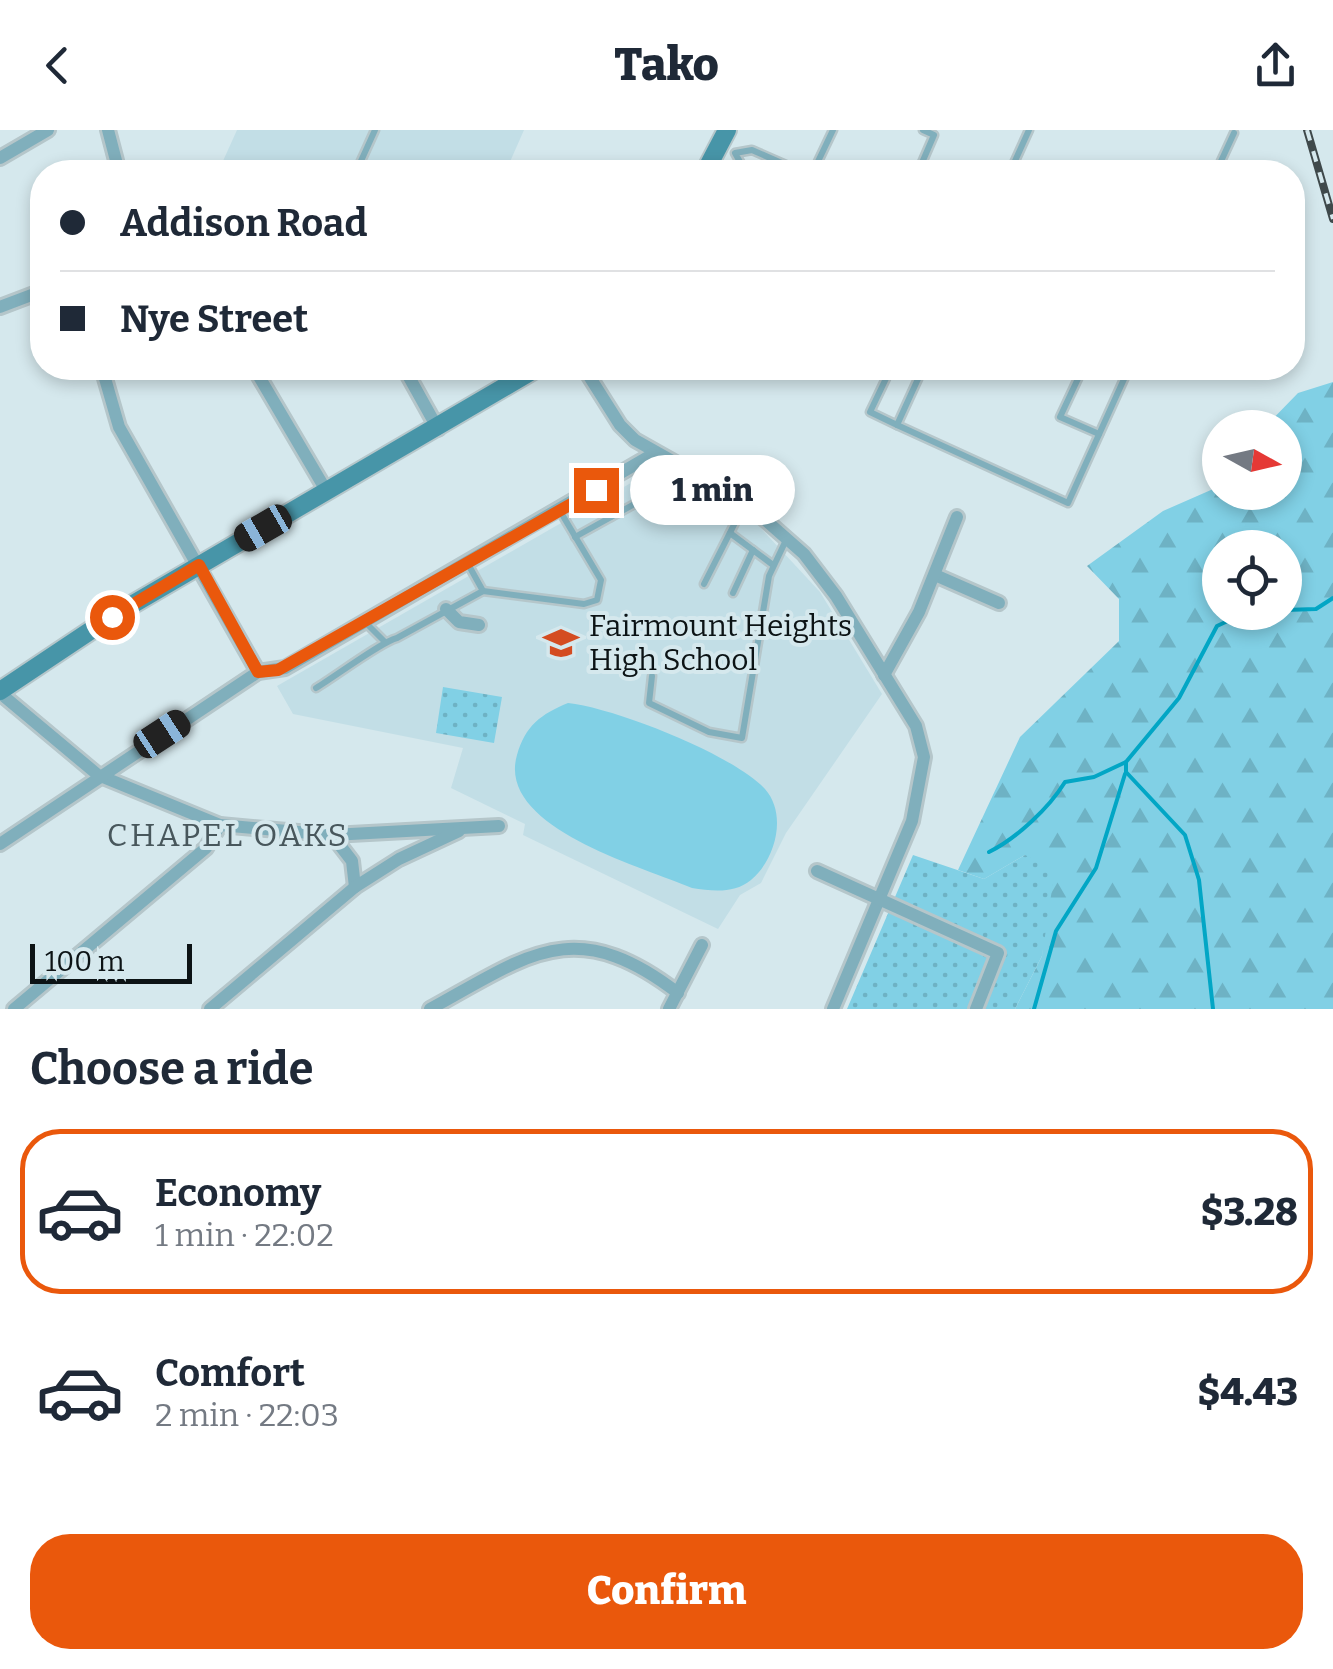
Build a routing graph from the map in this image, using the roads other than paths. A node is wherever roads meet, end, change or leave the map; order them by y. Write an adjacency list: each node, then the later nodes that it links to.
1 (48, 130): 9 (street)
2 (108, 130): 10 (street)
3 (375, 130): 11 (lane)
4 (833, 130): 13 (lane)
5 (922, 130): 14 (lane)
6 (1029, 130): 15 (lane)
7 (1234, 133): 16 (lane)
8 (727, 143): 12 (lane)
9 (0, 158)
10 (115, 160)
11 (361, 160)
12 (770, 160)
13 (819, 160)
14 (923, 160)
15 (1015, 160)
16 (1222, 160)
17 (30, 296): 18 (street)
18 (0, 307)
19 (105, 380): 44 (street)
20 (261, 380): 33 (street)
21 (411, 380): 29 (street)
22 (518, 380): 29 (street)
23 (592, 380): 31 (street)
24 (885, 380): 28 (lane)
25 (917, 380): 28 (lane)
26 (1077, 380): 30 (lane)
27 (1123, 380): 30 (lane)
28 (897, 425): 30 (lane)
29 (438, 429): 33 (street)
30 (1098, 434)
31 (656, 453): 32 (street); 35 (street)
32 (596, 490): 36 (street); 37 (lane)
33 (327, 492): 44 (street)
34 (656, 492): 37 (lane)
35 (745, 502): 39 (lane); 40 (street)
36 (560, 510): 41 (lane); 43 (street)
37 (611, 517): 41 (lane)
38 (958, 518): 46 (street)
39 (730, 533): 42 (lane); 47 (lane)
40 (787, 536): 45 (lane); 56 (street)
41 (576, 537): 48 (lane)
42 (752, 550): 45 (lane); 49 (lane)
43 (468, 563): 48 (lane); 52 (street)
44 (199, 565): 55 (street); 59 (street)
45 (772, 565): 57 (lane)
46 (935, 575): 50 (street); 56 (street)
47 (704, 584)
48 (483, 591): 51 (lane)
49 (733, 593)
50 (999, 603)
51 (446, 609): 53 (street); 54 (lane)
52 (365, 622): 54 (lane); 55 (street)
53 (478, 625)
54 (384, 641): 58 (lane)
55 (258, 672): 60 (street)
56 (884, 675): 68 (street)
57 (652, 676)
58 (316, 688)
59 (0, 692): 60 (street)
60 (98, 775): 61 (street); 65 (street)
61 (220, 825): 64 (street); 72 (street)
62 (500, 826): 63 (street)
63 (464, 829): 64 (street); 67 (street)
64 (332, 835): 67 (street)
65 (0, 844)
66 (816, 871): 68 (street)
67 (355, 887): 71 (street)
68 (878, 901): 75 (street); 76 (street)
69 (702, 945): 70 (street)
70 (678, 993): 73 (street); 74 (street)
71 (222, 1007)
72 (14, 1009)
73 (430, 1009)
74 (669, 1009)
75 (832, 1009)
76 (976, 1009)

